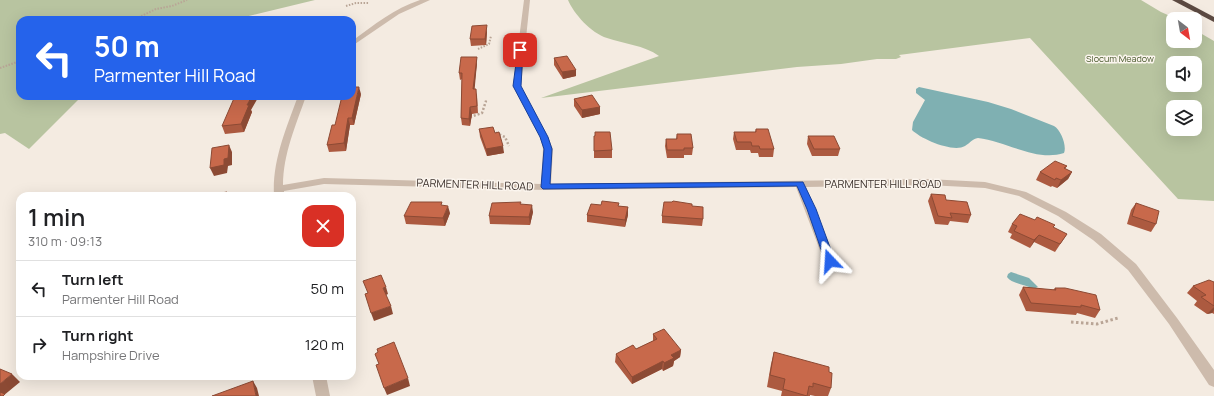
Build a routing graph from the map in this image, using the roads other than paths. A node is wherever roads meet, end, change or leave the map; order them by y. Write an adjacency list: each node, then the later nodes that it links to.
1 (427, 0): 5 (street)
2 (528, 0): 8 (street)
3 (1176, 0): 4 (highway)
4 (1214, 20)
5 (356, 41)
6 (301, 100): 9 (street)
7 (800, 184): 8 (street, PARMENTER HILL ROAD); 10 (street); 12 (street, PARMENTER HILL ROAD)
8 (546, 187): 9 (street, PARMENTER HILL ROAD)
9 (279, 192)
10 (830, 261)
11 (320, 380): 13 (street)
12 (1214, 381)
13 (323, 396)

